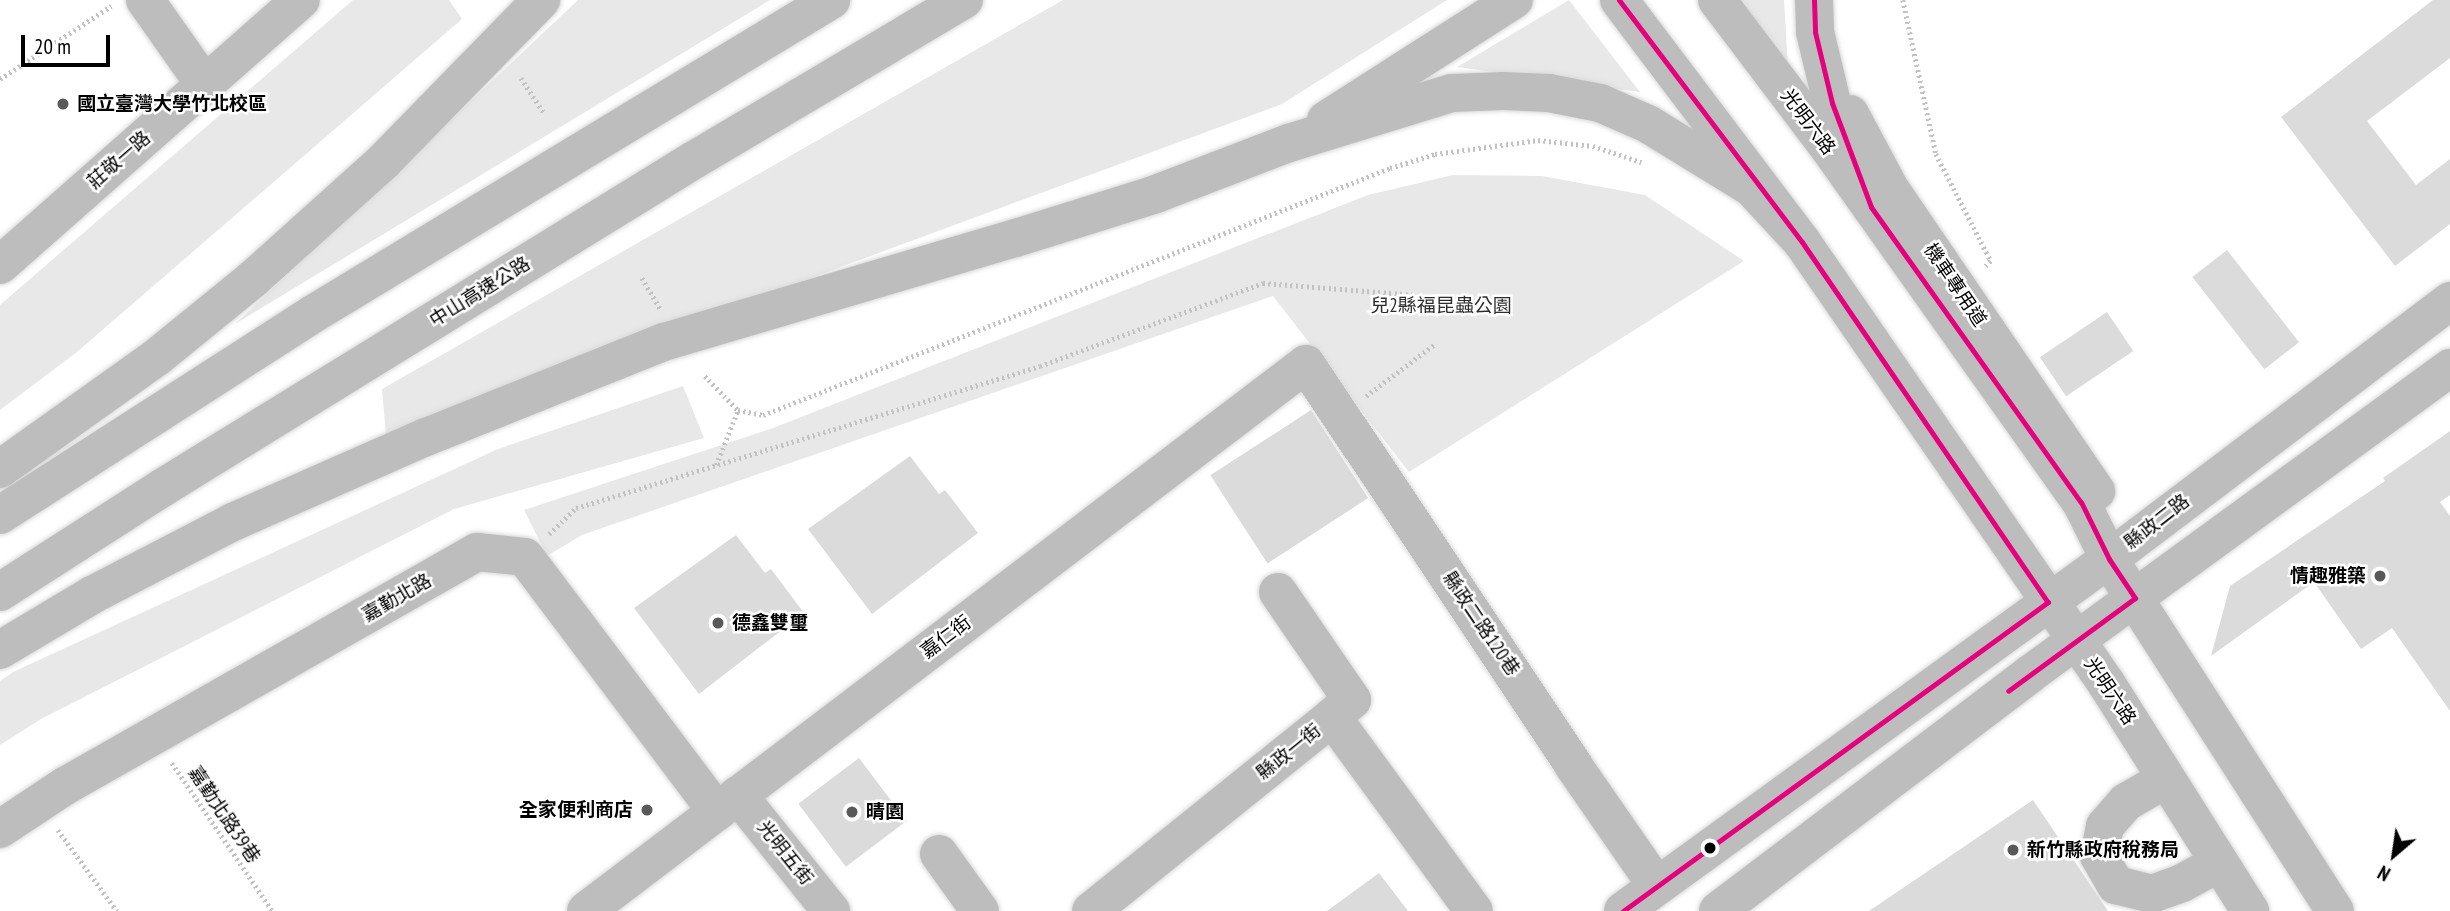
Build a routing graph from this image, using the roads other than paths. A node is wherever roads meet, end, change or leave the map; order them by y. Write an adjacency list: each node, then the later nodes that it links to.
1 (145, 0): 11 (main road)
2 (301, 0): 11 (main road, 莊敬一路)
3 (541, 0): 19 (main road)
4 (831, 0): 20 (main road)
5 (964, 0): 22 (main road, 中山高速公路)
6 (1514, 0): 12 (main road)
7 (1619, 0): 14 (main road, 光明六路)
8 (1717, 0): 13 (main road, 光明六路)
9 (1814, 0): 13 (main road)
10 (1832, 0): 21 (main road, 機車專用道)
11 (205, 85): 15 (main road, 莊敬一路)
12 (1289, 144): 14 (main road); 27 (main road)
13 (1871, 207): 21 (main road, 光明六路)
14 (1802, 242): 25 (main road, 光明六路)
15 (0, 265)
16 (2450, 301): 21 (main road, 縣政二路)
17 (1306, 364): 30 (main road, 嘉仁街); 34 (main road, 縣政二路120巷)
18 (2450, 368): 24 (main road)
19 (0, 469)
20 (0, 516)
21 (2109, 559): 24 (main road, 光明六路); 25 (main road, 縣政二路)
22 (0, 592)
23 (1278, 592): 28 (main road)
24 (2134, 598): 26 (main road); 43 (main road, 光明六路)
25 (2048, 602): 26 (main road, 光明六路); 34 (main road, 縣政二路)
26 (2077, 642): 29 (main road, 光明六路); 35 (main road)
27 (0, 650)
28 (1332, 717): 39 (main road, 縣政一街); 40 (main road, 縣政一街)
29 (2166, 779): 33 (main road, 光明六路); 33 (main road)
30 (728, 803): 31 (main road, 嘉勤北路); 36 (main road, 嘉仁街); 37 (main road, 光明五街)
31 (0, 829)
32 (939, 854): 38 (main road)
33 (2219, 863): 42 (main road, 光明六路)
34 (1656, 885): 41 (main road, 縣政二路)
35 (1723, 910)
36 (586, 911)
37 (831, 911)
38 (980, 911)
39 (1091, 911)
40 (1474, 911)
41 (1623, 911)
42 (2250, 911)
43 (2335, 911)

